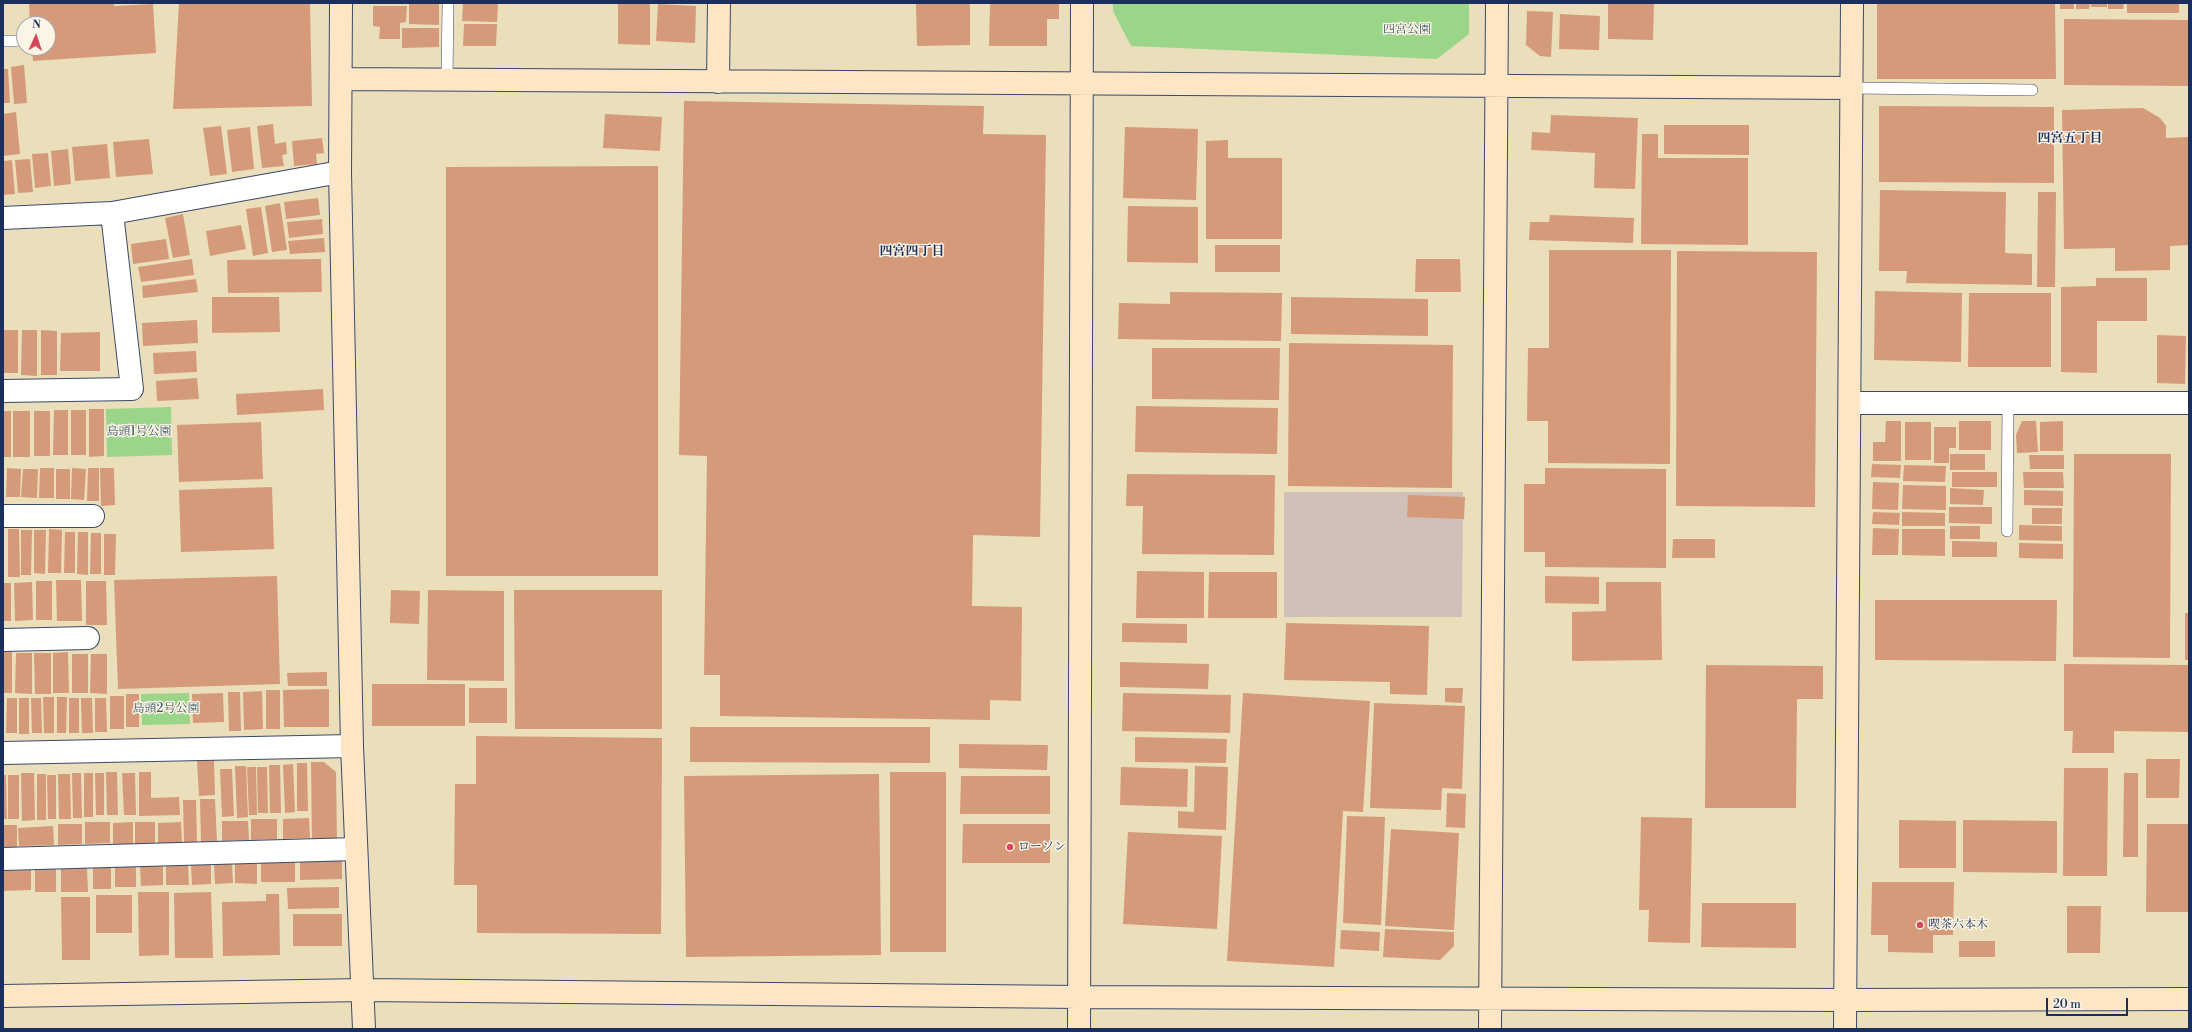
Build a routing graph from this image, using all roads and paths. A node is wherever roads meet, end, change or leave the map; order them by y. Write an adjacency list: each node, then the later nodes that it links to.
1 (341, 3): 9 (street)
2 (448, 3): 10 (lane)
3 (719, 3): 11 (street)
4 (1082, 3): 12 (street)
5 (1497, 3): 13 (street)
6 (1852, 3): 14 (street)
7 (15, 41): 8 (lane)
8 (3, 42)
9 (341, 79): 10 (street); 16 (street)
10 (448, 80): 11 (street)
11 (718, 82): 12 (street)
12 (1082, 85): 13 (street); 34 (street)
13 (1497, 87): 14 (street); 35 (street)
14 (1852, 88): 15 (lane); 20 (street)
15 (2032, 90)
16 (340, 172): 17 (street); 28 (street)
17 (112, 213): 18 (street); 19 (street)
18 (3, 218)
19 (3, 390)
20 (1850, 403): 21 (street); 37 (street)
21 (2008, 403): 22 (street); 25 (lane)
22 (2189, 403)
23 (3, 516): 24 (street)
24 (93, 516)
25 (2007, 530)
26 (88, 638): 27 (street)
27 (3, 640)
28 (352, 746): 29 (street); 30 (street)
29 (3, 753)
30 (356, 849): 31 (street); 32 (street)
31 (3, 859)
32 (364, 990): 33 (street); 34 (street); 38 (street)
33 (3, 996)
34 (1079, 997): 35 (street); 39 (street)
35 (1490, 998): 37 (street); 40 (street)
36 (2189, 999): 37 (street)
37 (1845, 1000): 41 (street)
38 (364, 1029)
39 (1079, 1029)
40 (1490, 1029)
41 (1845, 1029)

